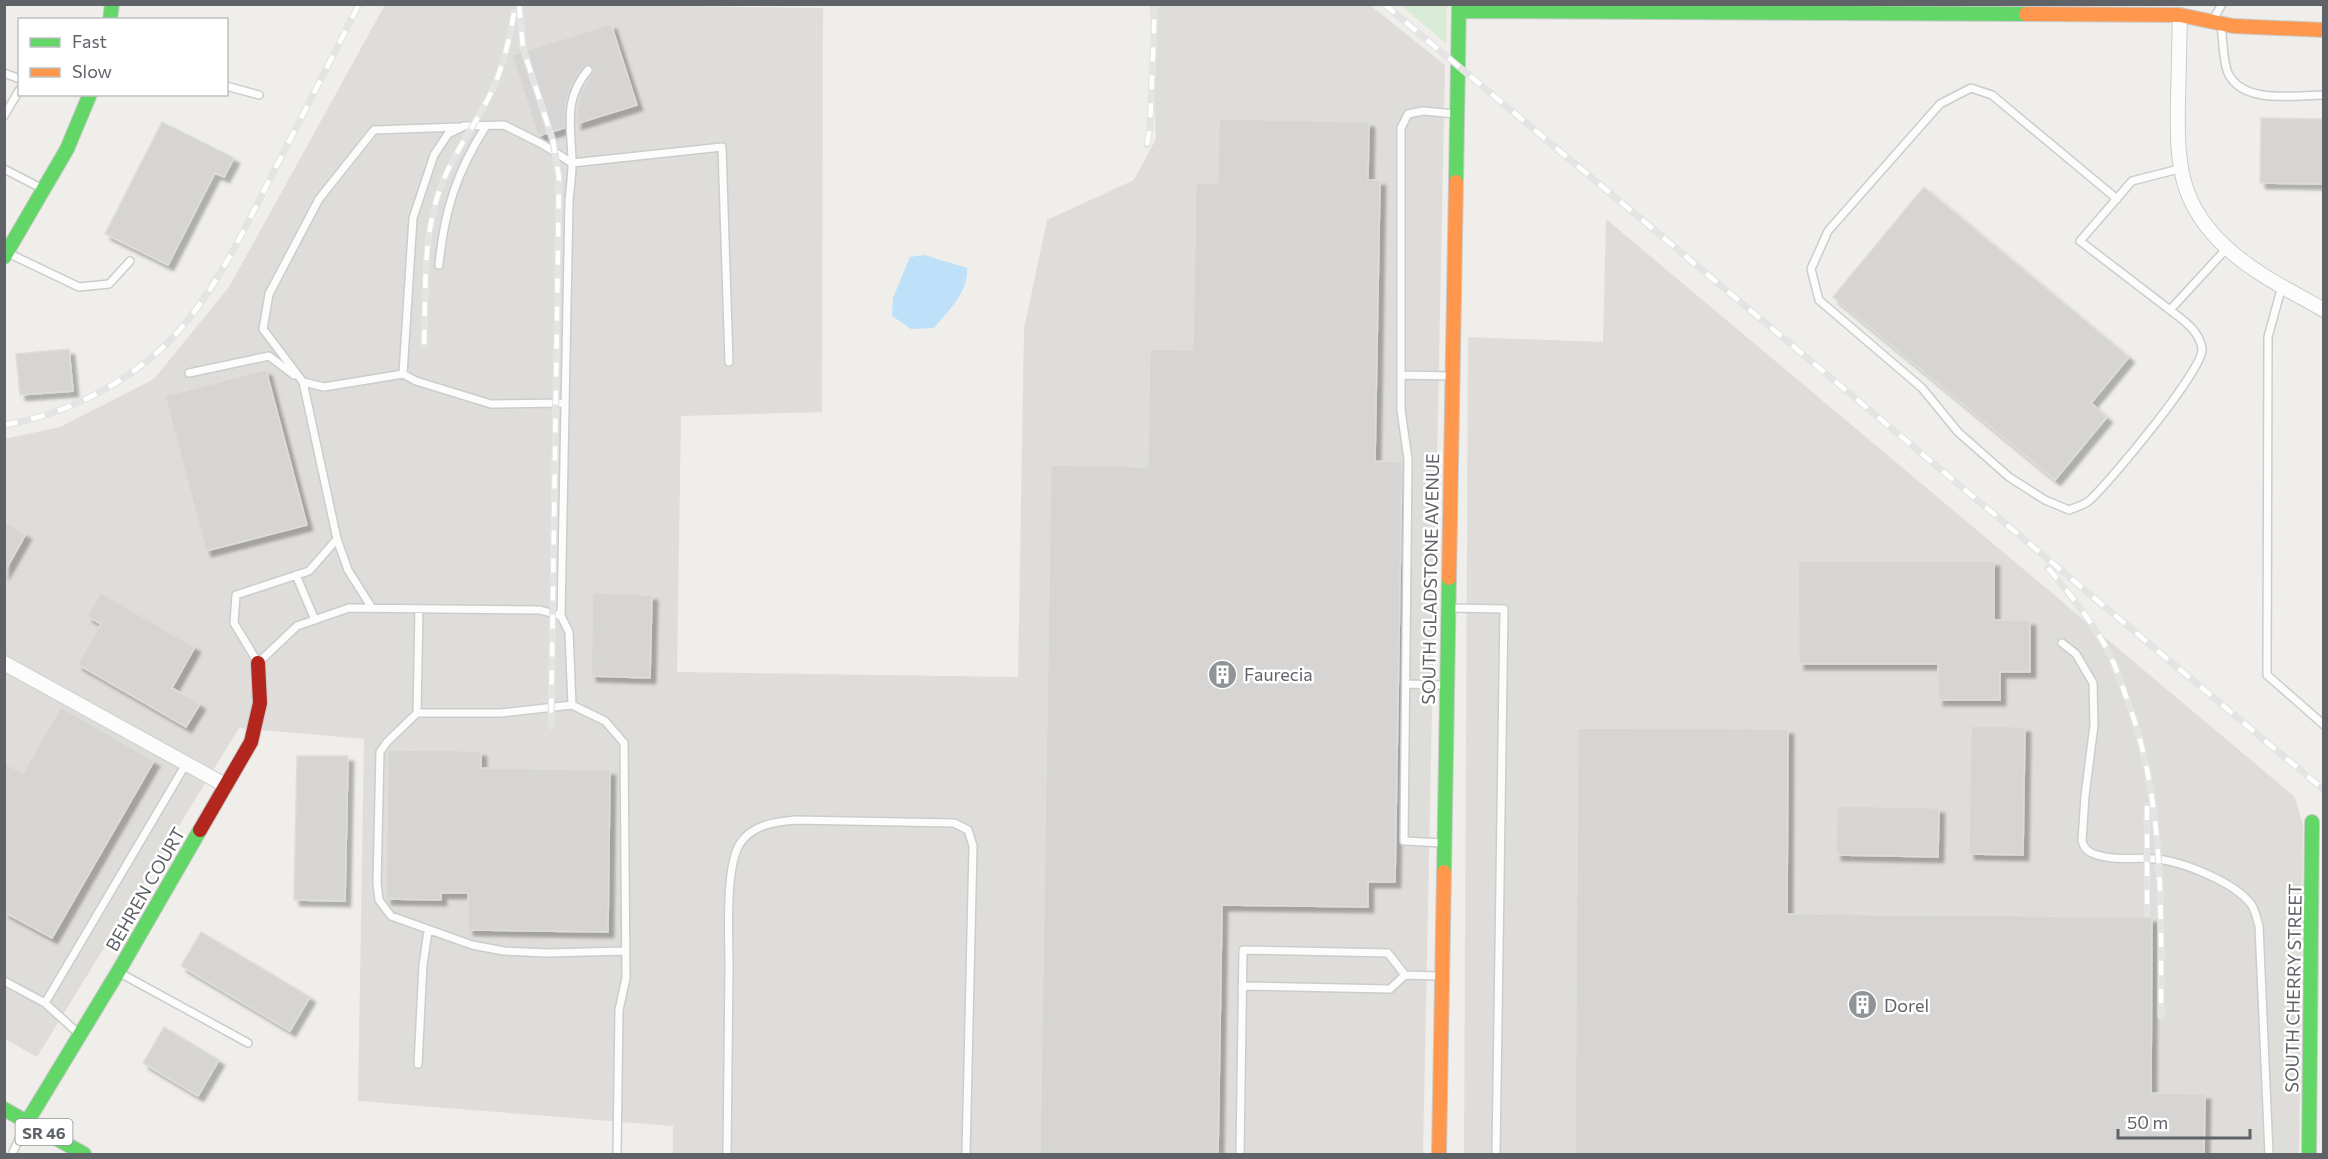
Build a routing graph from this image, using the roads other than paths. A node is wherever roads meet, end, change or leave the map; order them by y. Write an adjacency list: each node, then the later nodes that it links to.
1 (2223, 4): 8 (lane)
2 (1459, 8): 3 (main road); 16 (main road, SOUTH GLADSTONE AVENUE)
3 (1593, 8): 4 (main road)
4 (1835, 9): 5 (main road)
5 (1944, 9): 6 (main road)
6 (2046, 9): 7 (main road)
7 (2180, 10): 8 (main road); 22 (street)
8 (2216, 23): 9 (main road); 14 (lane)
9 (2324, 30)
10 (588, 70): 20 (lane)
11 (228, 87): 13 (lane)
12 (18, 92): 17 (lane)
13 (259, 95)
14 (2324, 95)
15 (89, 96): 23 (main road)
16 (1456, 114): 35 (lane); 36 (main road, SOUTH GLADSTONE AVENUE)
17 (4, 116)
18 (464, 126): 19 (lane); 34 (lane); 37 (lane)
19 (486, 126): 20 (lane); 28 (lane)
20 (572, 163): 32 (lane); 38 (lane)
21 (4, 169): 23 (lane)
22 (2179, 169): 24 (lane); 25 (street)
23 (43, 190): 26 (main road)
24 (2117, 199): 30 (lane); 30 (lane)
25 (2227, 248): 29 (street); 30 (lane)
26 (6, 255): 27 (lane)
27 (130, 261)
28 (439, 265)
29 (2282, 286): 31 (street); 53 (lane)
30 (2170, 310)
31 (2324, 310)
32 (729, 362)
33 (189, 373): 37 (lane)
34 (403, 374): 37 (lane); 38 (lane)
35 (1401, 375): 36 (lane); 49 (lane)
36 (1452, 376): 42 (main road, SOUTH GLADSTONE AVENUE)
37 (303, 382): 39 (lane)
38 (565, 403): 44 (lane)
39 (337, 539): 40 (lane); 41 (lane)
40 (296, 575): 45 (lane); 48 (lane)
41 (372, 608): 43 (lane); 45 (lane)
42 (1448, 608): 50 (main road, SOUTH GLADSTONE AVENUE); 79 (lane)
43 (419, 609): 44 (lane); 52 (lane)
44 (561, 616): 51 (lane)
45 (315, 620): 48 (lane)
46 (2062, 644): 80 (lane)
47 (4, 663): 54 (street)
48 (258, 663): 55 (main road, BEHREN COURT)
49 (1406, 684): 50 (lane); 57 (lane)
50 (1447, 686): 57 (main road, SOUTH GLADSTONE AVENUE)
51 (572, 705): 52 (lane); 59 (lane)
52 (417, 713): 58 (lane)
53 (2324, 725)
54 (186, 764): 55 (street); 65 (lane)
55 (225, 785): 60 (main road, BEHREN COURT)
56 (2312, 822): 68 (main road, SOUTH CHERRY STREET)
57 (1444, 843): 62 (main road, SOUTH GLADSTONE AVENUE)
58 (428, 931): 59 (lane); 69 (lane)
59 (625, 951): 74 (lane)
60 (118, 972): 66 (main road, BEHREN COURT); 67 (lane)
61 (1405, 975): 62 (lane); 64 (lane); 64 (lane)
62 (1442, 976): 78 (main road, SOUTH GLADSTONE AVENUE)
63 (4, 981): 65 (lane)
64 (1242, 986): 77 (lane)
65 (45, 1003): 66 (lane)
66 (79, 1034): 71 (main road, BEHREN COURT)
67 (248, 1043)
68 (2317, 1043): 81 (main road, SOUTH CHERRY STREET)
69 (418, 1064)
70 (4, 1109): 71 (main road, SR 46)
71 (27, 1122): 72 (lane); 73 (main road, SR 46)
72 (12, 1155)
73 (84, 1155)
74 (617, 1155)
75 (727, 1155): 76 (lane)
76 (966, 1155)
77 (1240, 1155)
78 (1439, 1155)
79 (1496, 1155)
80 (2270, 1155)
81 (2309, 1155)

